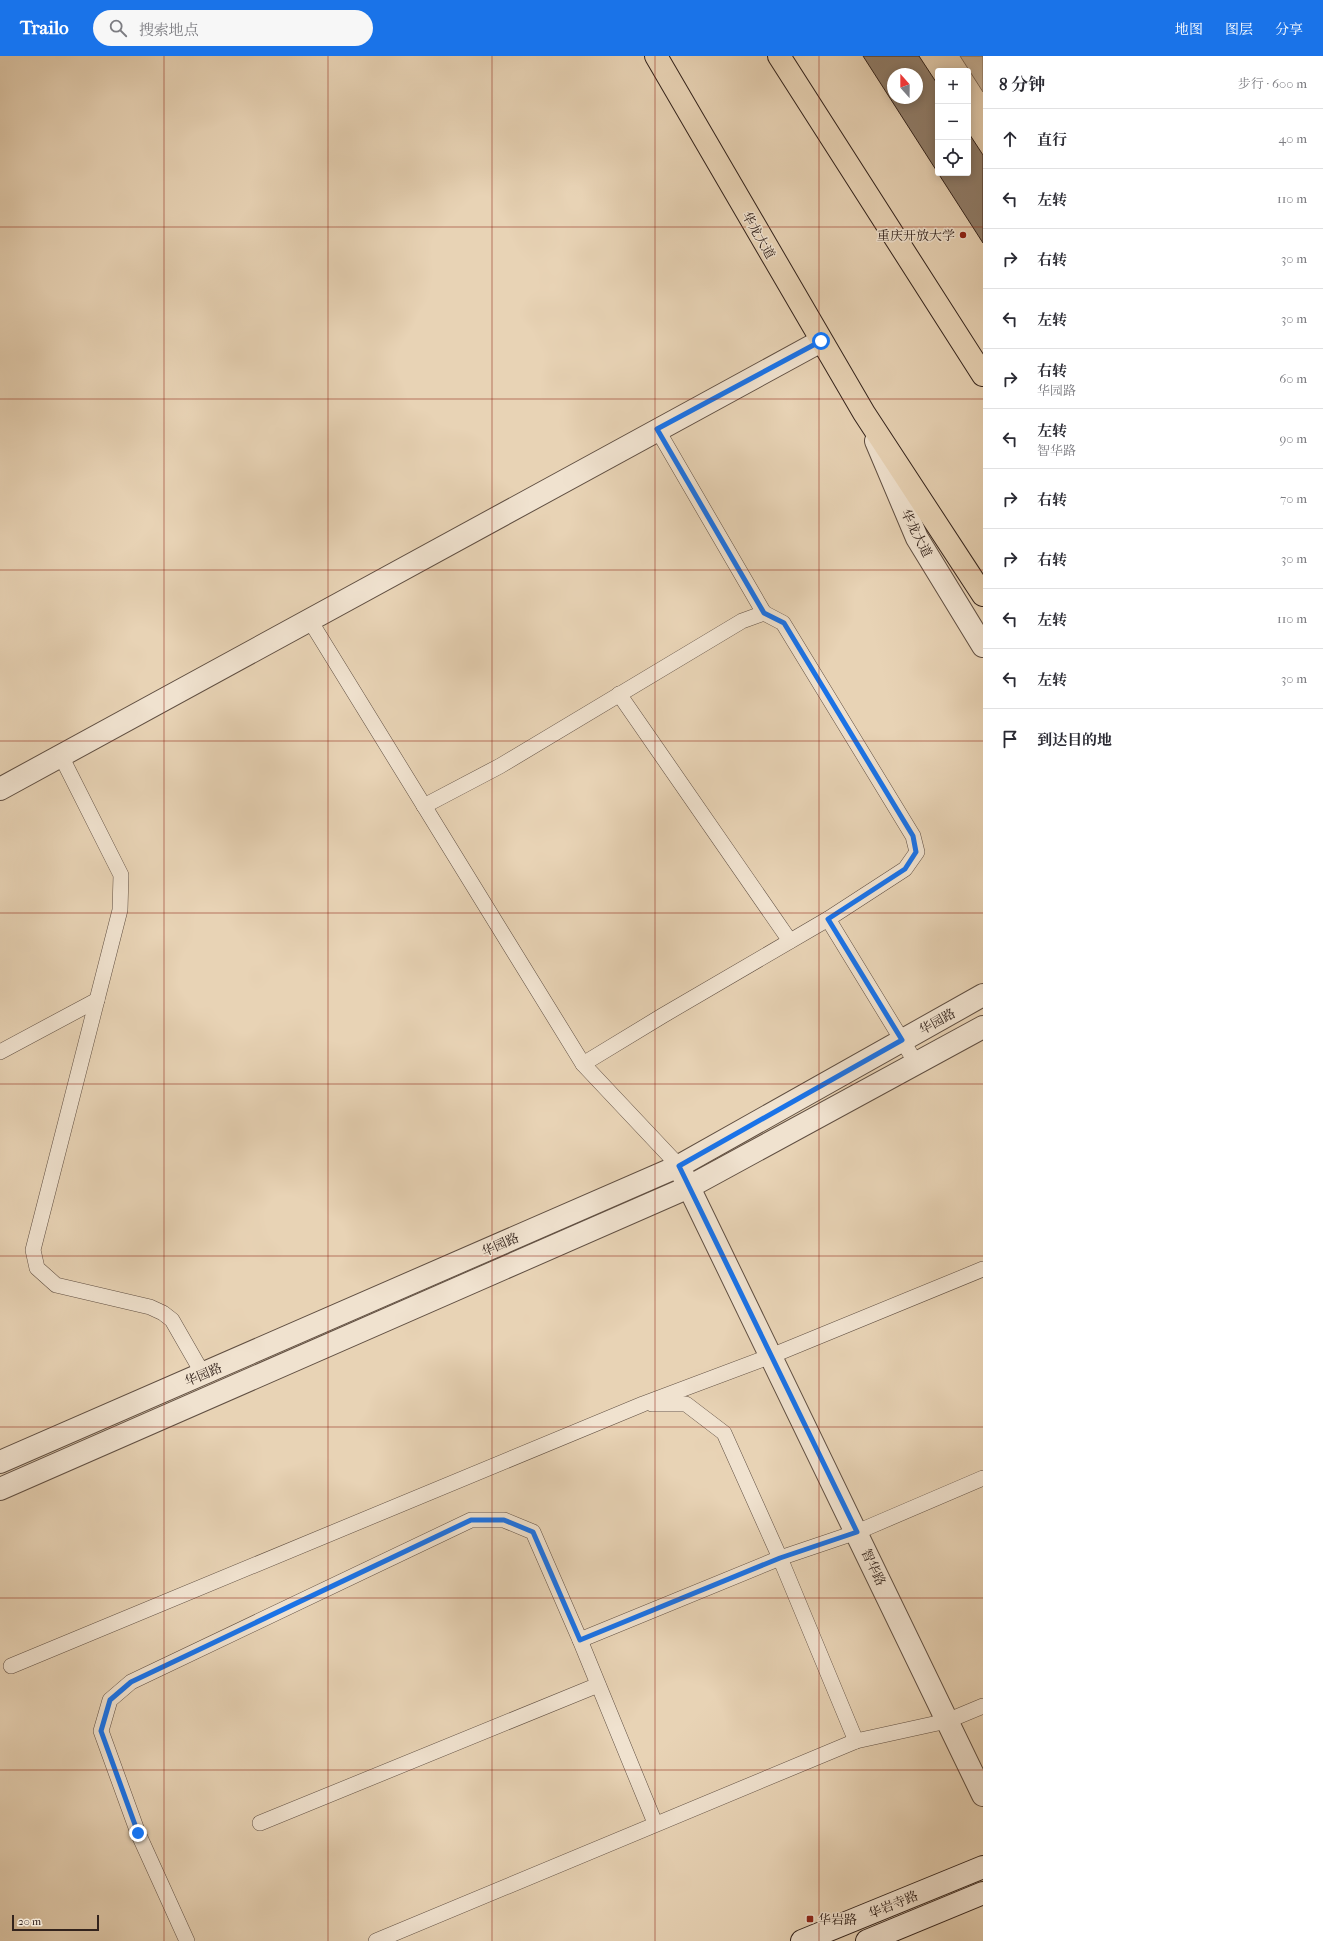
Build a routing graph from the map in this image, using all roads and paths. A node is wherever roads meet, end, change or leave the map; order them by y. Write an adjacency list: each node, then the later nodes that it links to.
1 (656, 56): 3 (main road, 华龙大道)
2 (779, 56): 4 (main road)
3 (821, 341): 5 (main road, 华龙大道); 6 (street)
4 (983, 375)
5 (864, 413): 7 (main road, 华龙大道); 10 (street, 华龙大道)
6 (657, 429): 8 (lane); 9 (street)
7 (983, 595)
8 (764, 613): 11 (lane); 15 (lane)
9 (309, 619): 12 (street); 14 (lane)
10 (983, 646)
11 (619, 694): 14 (lane); 16 (lane)
12 (60, 756): 13 (street); 18 (lane)
13 (0, 789)
14 (424, 806): 23 (lane)
15 (828, 919): 16 (lane); 20 (lane)
16 (790, 941): 23 (lane)
17 (983, 995): 20 (street, 华园路)
18 (97, 1000): 21 (lane); 28 (lane)
19 (983, 1027): 22 (street, 华园路)
20 (902, 1040): 22 (lane); 24 (street, 华园路)
21 (0, 1052)
22 (916, 1063): 25 (street, 华园路)
23 (583, 1064): 24 (lane)
24 (679, 1166): 25 (street, 智华路); 28 (street, 华园路)
25 (689, 1187): 27 (street, 智华路); 32 (street, 华园路)
26 (983, 1269): 27 (lane)
27 (772, 1356): 29 (lane); 33 (street, 智华路)
28 (203, 1374): 30 (street, 华园路)
29 (643, 1404): 34 (lane); 36 (lane)
30 (0, 1462)
31 (983, 1478): 33 (lane)
32 (0, 1489)
33 (857, 1532): 34 (lane); 39 (street, 智华路)
34 (780, 1558): 35 (lane); 40 (lane)
35 (580, 1640): 37 (lane); 46 (lane)
36 (11, 1666)
37 (598, 1685): 42 (lane); 43 (lane)
38 (983, 1706): 39 (lane)
39 (947, 1721): 40 (lane); 41 (street, 智华路)
40 (856, 1741): 43 (lane)
41 (983, 1795)
42 (260, 1822)
43 (655, 1823): 47 (lane)
44 (983, 1867): 48 (street, 华岩寺路)
45 (983, 1893): 49 (street, 华岩寺路)
46 (187, 1941)
47 (376, 1941)
48 (802, 1941)
49 (867, 1941)

